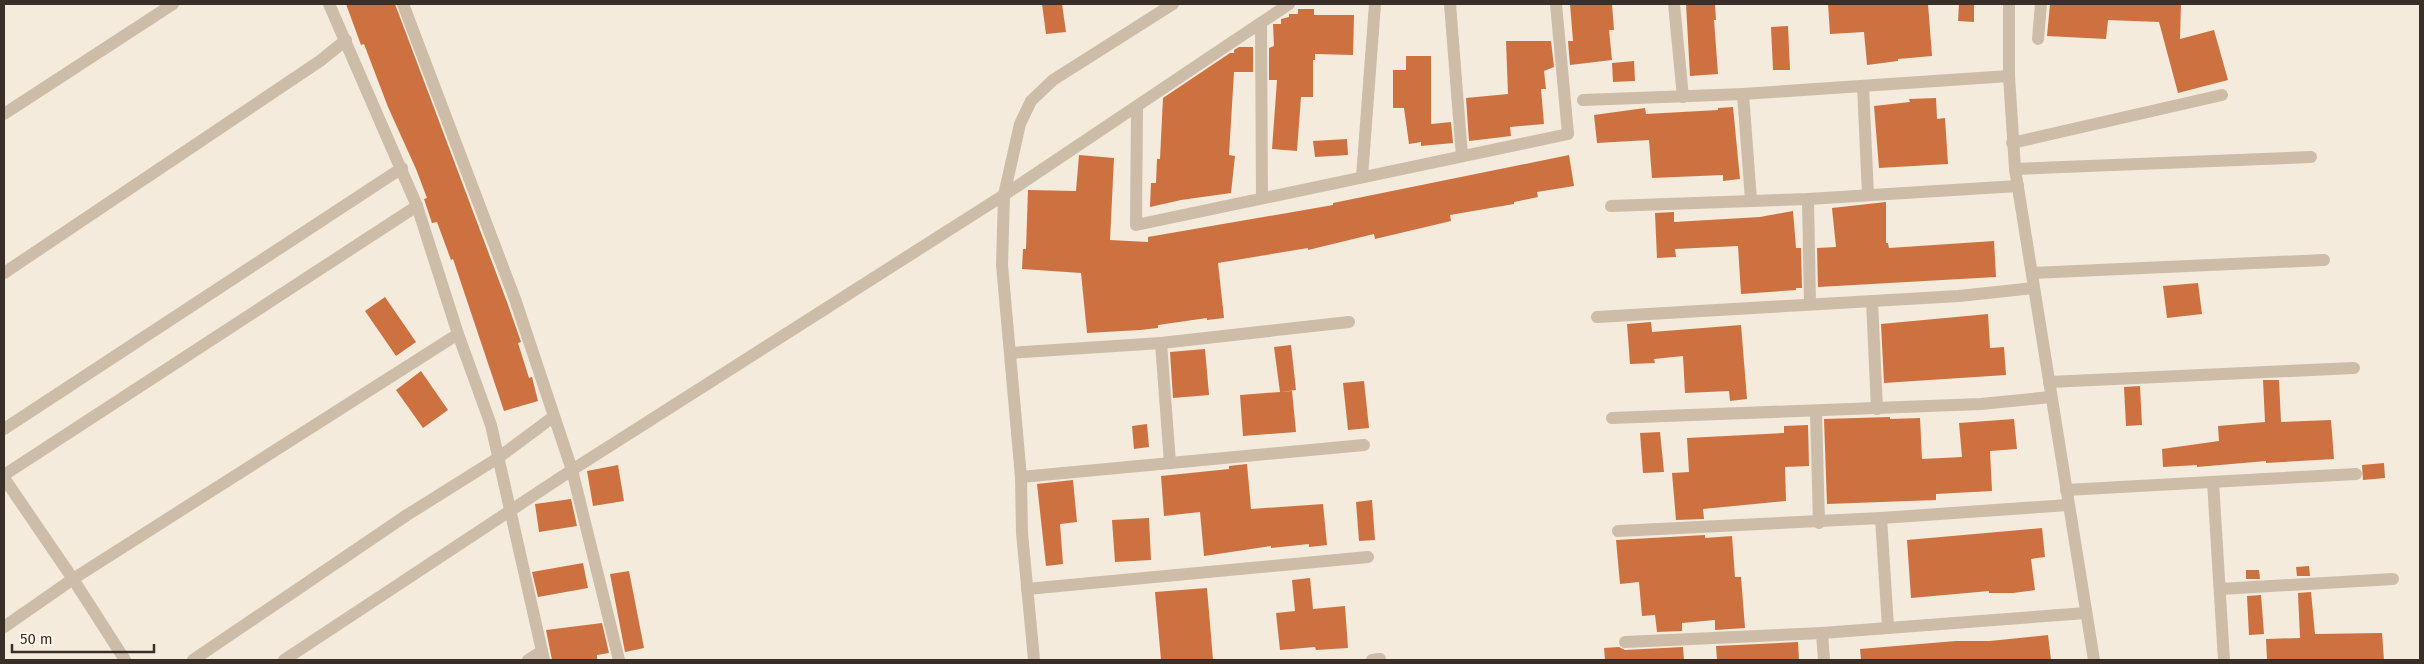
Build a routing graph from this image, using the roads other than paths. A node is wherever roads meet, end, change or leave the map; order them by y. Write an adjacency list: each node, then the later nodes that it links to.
1 (173, 4): 22 (street)
2 (330, 4): 14 (street)
3 (404, 4): 53 (street)
4 (1173, 4): 30 (street)
5 (1289, 4): 12 (street)
6 (1375, 4): 28 (street)
7 (1450, 4): 24 (street)
8 (1556, 4): 24 (street)
9 (1674, 4): 19 (street)
10 (2009, 4): 15 (street)
11 (2041, 4): 13 (street)
12 (1261, 23): 21 (street); 32 (street)
13 (2038, 39)
14 (346, 40): 26 (street); 38 (street)
15 (2009, 76): 16 (street); 23 (street)
16 (1863, 86): 17 (street); 31 (street)
17 (1743, 94): 19 (street); 34 (street)
18 (2222, 95): 23 (street)
19 (1683, 97): 20 (street)
20 (1584, 100)
21 (1136, 108): 30 (street); 32 (street)
22 (4, 114)
23 (2012, 143): 27 (street)
24 (1462, 156): 28 (street)
25 (2310, 157): 27 (street)
26 (402, 168): 35 (street); 55 (street)
27 (2015, 169): 29 (street)
28 (1362, 177): 32 (street)
29 (2018, 186): 31 (street); 39 (street)
30 (1004, 195): 47 (street); 59 (street)
31 (1868, 195): 33 (street)
32 (1262, 198)
33 (1808, 199): 34 (street); 42 (street)
34 (1750, 200): 36 (street)
35 (417, 206): 45 (street); 61 (street)
36 (1611, 206)
37 (2324, 260): 39 (street)
38 (4, 273)
39 (2032, 273): 40 (street)
40 (2034, 288): 41 (street); 49 (street)
41 (1872, 301): 42 (street); 51 (street)
42 (1810, 304): 43 (street)
43 (1597, 317)
44 (1349, 322): 46 (street)
45 (458, 334): 57 (street); 71 (street)
46 (1161, 343): 47 (street); 58 (street)
47 (1010, 353): 62 (street)
48 (2354, 368): 49 (street)
49 (2049, 382): 50 (street)
50 (2051, 397): 51 (street); 64 (street)
51 (1877, 409): 52 (street)
52 (1816, 412): 54 (street); 68 (street)
53 (553, 417): 57 (street); 59 (street)
54 (1612, 418)
55 (4, 429)
56 (1364, 445): 58 (street)
57 (498, 458): 66 (street); 82 (street)
58 (1170, 463): 62 (street)
59 (572, 470): 66 (street); 85 (street)
60 (2356, 474): 63 (street)
61 (4, 476): 71 (street)
62 (1021, 477): 73 (street)
63 (2213, 482): 64 (street); 74 (street)
64 (2066, 490): 65 (street)
65 (2068, 505): 67 (street); 75 (street)
66 (511, 510): 80 (street); 83 (street)
67 (1881, 518): 68 (street); 77 (street)
68 (1819, 523): 69 (street)
69 (1618, 532)
70 (1368, 557): 73 (street)
71 (73, 579): 76 (street); 81 (street)
72 (2393, 579): 74 (street)
73 (1027, 589): 86 (street)
74 (2220, 589): 89 (street)
75 (2086, 613): 77 (street); 88 (street)
76 (4, 627)
77 (1888, 627): 78 (street)
78 (1822, 633): 79 (street); 87 (street)
79 (1625, 642)
80 (543, 655): 84 (street)
81 (125, 660)
82 (193, 660)
83 (284, 660)
84 (528, 660)
85 (619, 660)
86 (1034, 660)
87 (1824, 660)
88 (2094, 660)
89 (2224, 660)

